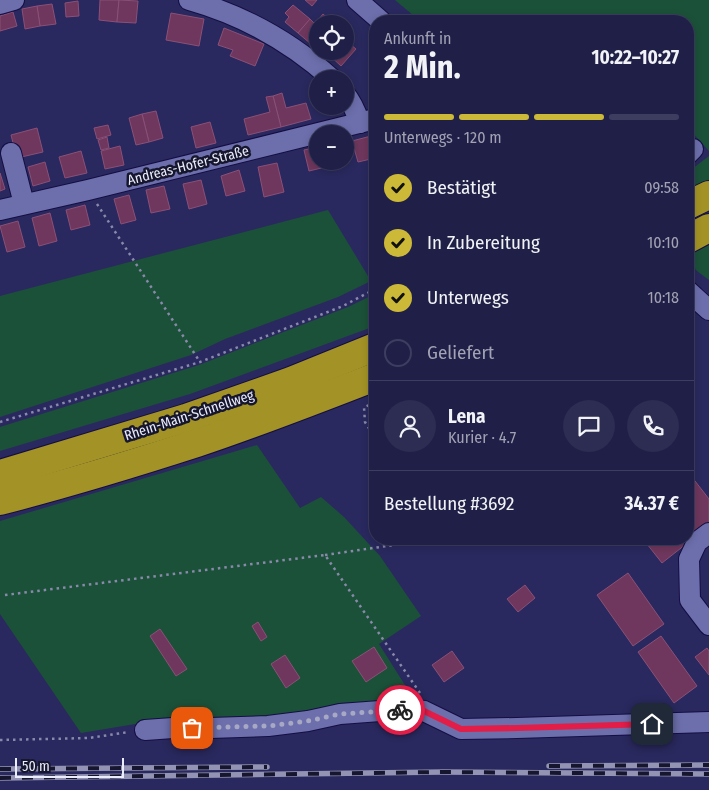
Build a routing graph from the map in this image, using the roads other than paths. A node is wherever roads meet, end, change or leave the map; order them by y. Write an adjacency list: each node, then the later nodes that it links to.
1 (14, 0): 4 (street)
2 (189, 0): 6 (street)
3 (357, 0): 5 (street)
4 (0, 4)
5 (374, 15)
6 (322, 70)
7 (354, 104): 8 (street)
8 (367, 121): 12 (street, Andreas-Hofer-Straße)
9 (11, 153): 12 (street)
10 (709, 195): 11 (highway)
11 (694, 203)
12 (24, 204): 13 (street, Andreas-Hofer-Straße)
13 (0, 210)
14 (709, 228): 15 (highway)
15 (694, 236)
16 (694, 296): 17 (street)
17 (709, 310)
18 (369, 349): 20 (highway, Rhein-Main-Schnellweg)
19 (369, 378): 21 (highway, Rhein-Main-Schnellweg)
20 (0, 474)
21 (0, 501)
22 (709, 533): 23 (street)
23 (709, 625)
24 (709, 722): 25 (street)
25 (145, 730)

